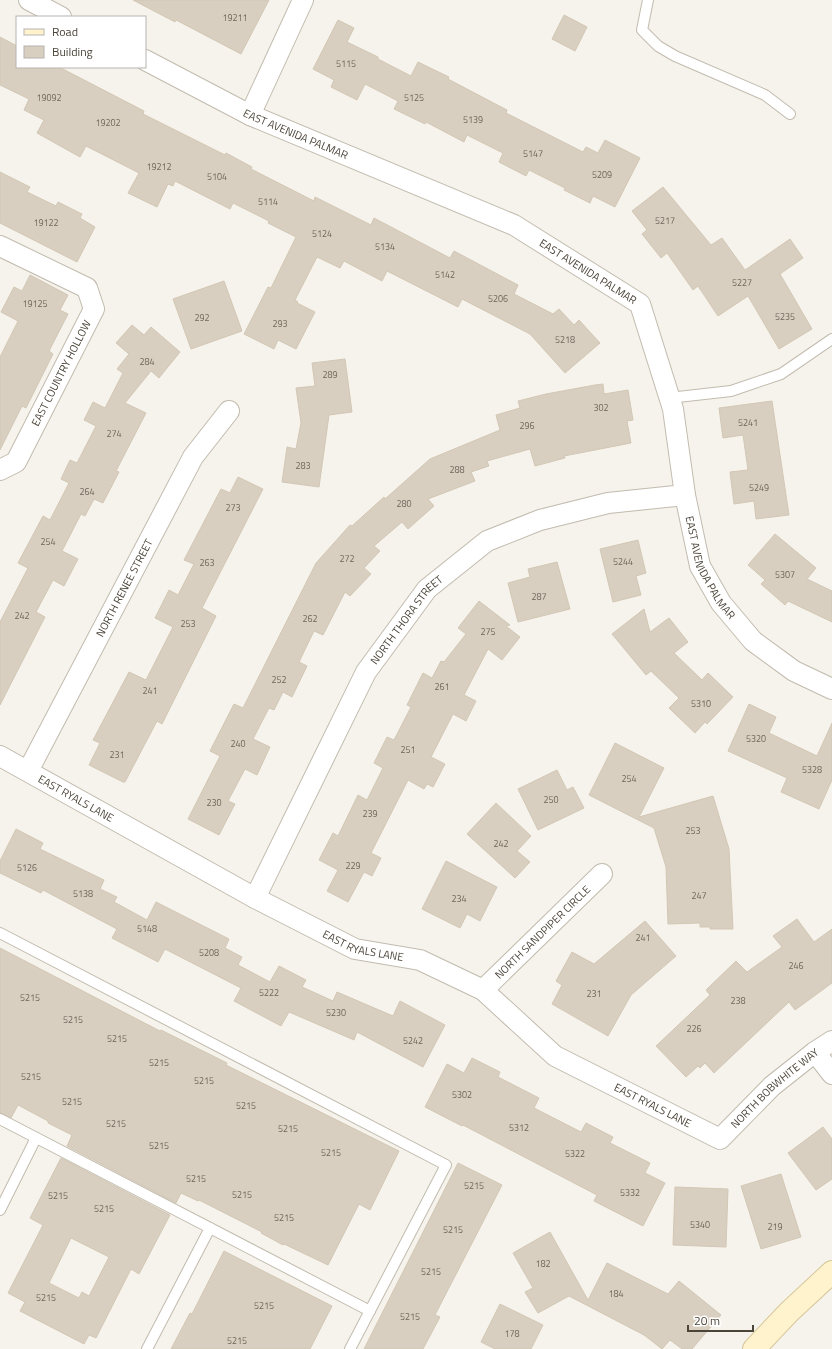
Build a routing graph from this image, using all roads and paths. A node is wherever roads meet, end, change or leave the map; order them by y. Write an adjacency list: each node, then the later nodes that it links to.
1 (29, 0): 4 (street)
2 (303, 0): 6 (street)
3 (648, 0): 7 (lane)
4 (59, 16)
5 (146, 61): 6 (street, EAST AVENIDA PALMAR)
6 (250, 114): 10 (street, EAST AVENIDA PALMAR)
7 (790, 114)
8 (0, 246): 12 (street, EAST COUNTRY HOLLOW)
9 (832, 339): 10 (lane)
10 (669, 398): 13 (street, EAST AVENIDA PALMAR)
11 (229, 411): 16 (street, NORTH RENEE STREET)
12 (0, 470)
13 (685, 495): 14 (street, EAST AVENIDA PALMAR); 18 (street, NORTH THORA STREET)
14 (832, 689)
15 (0, 756): 16 (street, EAST RYALS LANE)
16 (28, 771): 18 (street, EAST RYALS LANE)
17 (602, 874): 20 (street, NORTH SANDPIPER CIRCLE)
18 (254, 898): 20 (street, EAST RYALS LANE)
19 (0, 933): 30 (lane)
20 (483, 990): 26 (street, EAST RYALS LANE)
21 (832, 1041): 22 (street, NORTH BOBWHITE WAY)
22 (815, 1052): 23 (street); 26 (street, NORTH BOBWHITE WAY)
23 (832, 1074)
24 (0, 1119): 25 (lane)
25 (36, 1138): 27 (lane); 28 (lane)
26 (720, 1139)
27 (0, 1210)
28 (210, 1228): 30 (lane); 31 (lane)
29 (832, 1272): 33 (main road)
30 (370, 1311): 32 (lane)
31 (147, 1349)
32 (350, 1349)
33 (754, 1349)

